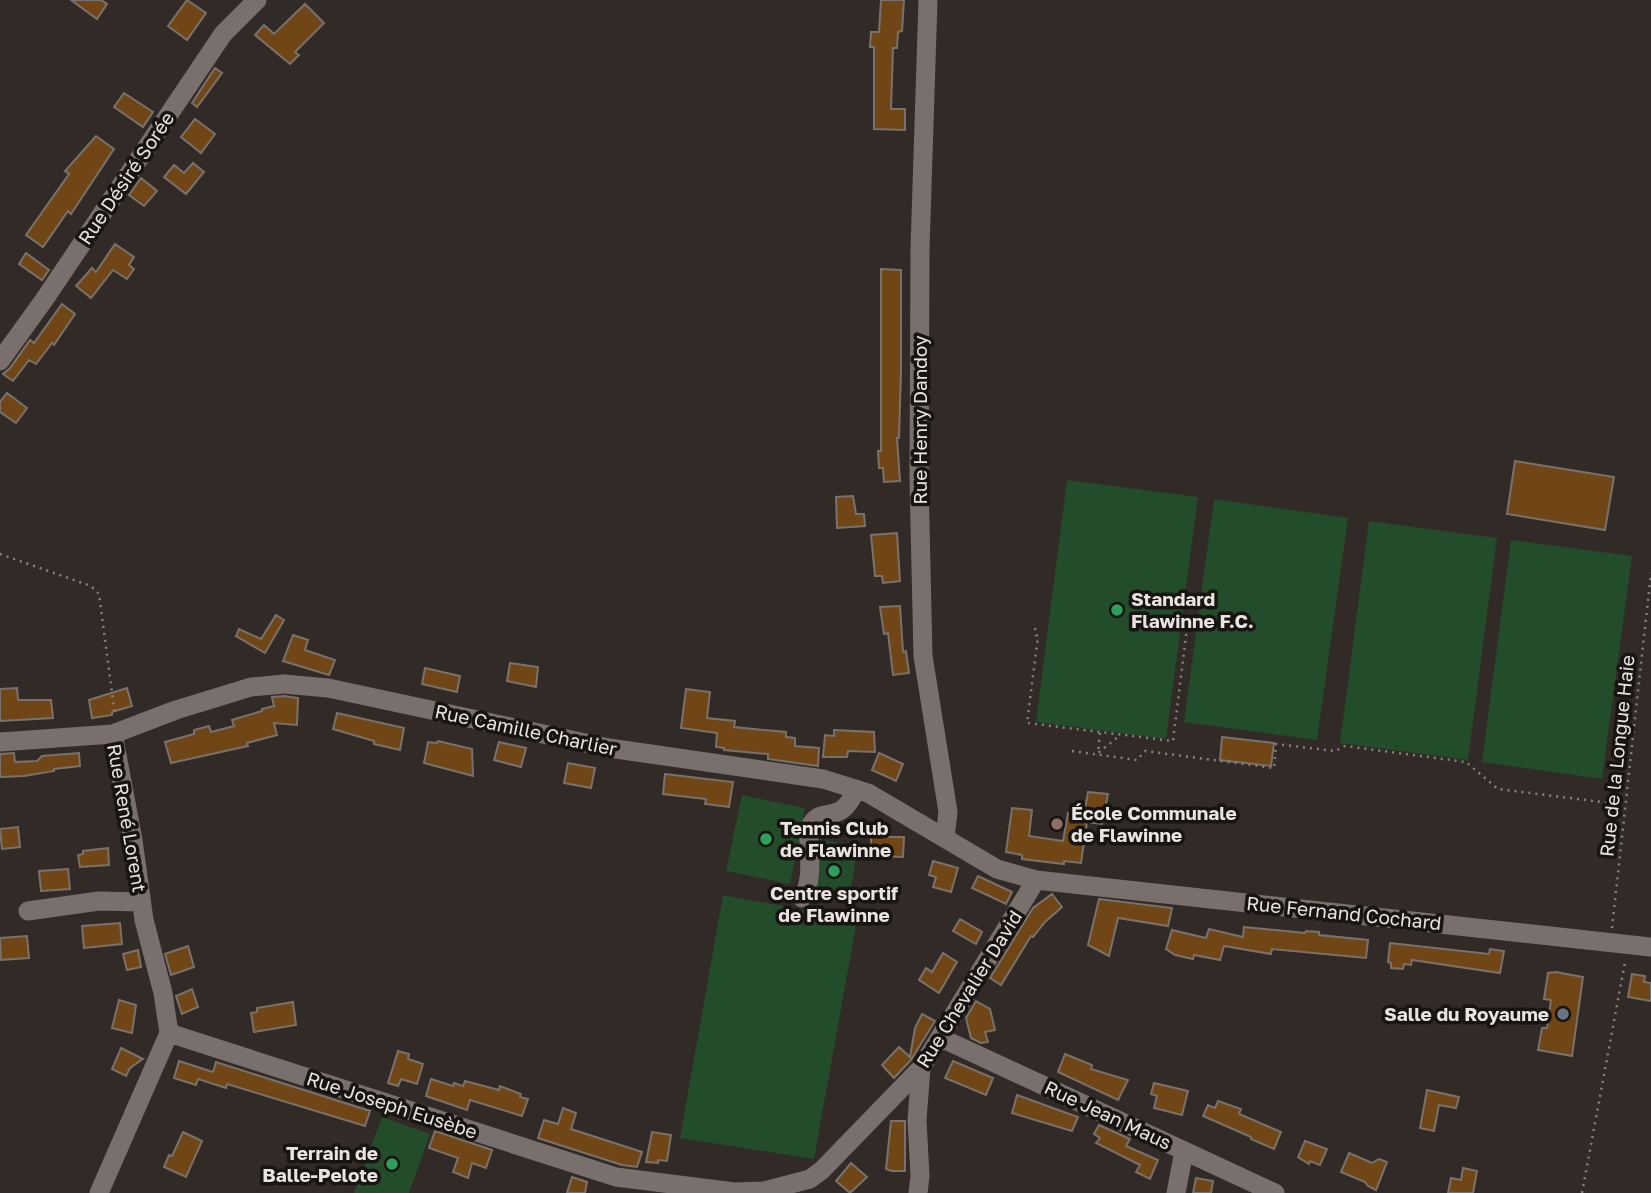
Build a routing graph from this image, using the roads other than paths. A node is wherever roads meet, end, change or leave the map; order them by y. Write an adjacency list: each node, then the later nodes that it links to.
1 (257, 0): 3 (street, Rue Désiré Sorée)
2 (928, 0): 7 (street, Rue Henry Dandoy)
3 (0, 360)
4 (115, 734): 5 (street, Rue Camille Charlier); 6 (street, Rue Camille Charlier); 10 (street, Rue René Lorent)
5 (0, 742)
6 (856, 789): 7 (street, Rue Camille Charlier); 9 (street)
7 (945, 838): 8 (street, Rue Camille Charlier)
8 (1036, 880): 12 (street, Rue Fernand Cochard); 14 (street, Rue Chevalier David)
9 (802, 898)
10 (141, 902): 11 (street, Rue René Lorent); 13 (street, Rue René Lorent)
11 (28, 911)
12 (1651, 947)
13 (169, 1033): 17 (street, Rue Joseph Eusèbe); 18 (street)
14 (941, 1038): 15 (street, Rue Chevalier David); 16 (street, Rue Jean Maus)
15 (921, 1068): 17 (street, Rue Chevalier David); 19 (street)
16 (1184, 1151): 20 (street); 21 (street, Rue Jean Maus)
17 (614, 1185)
18 (99, 1193)
19 (918, 1193)
20 (1176, 1193)
21 (1275, 1193)

